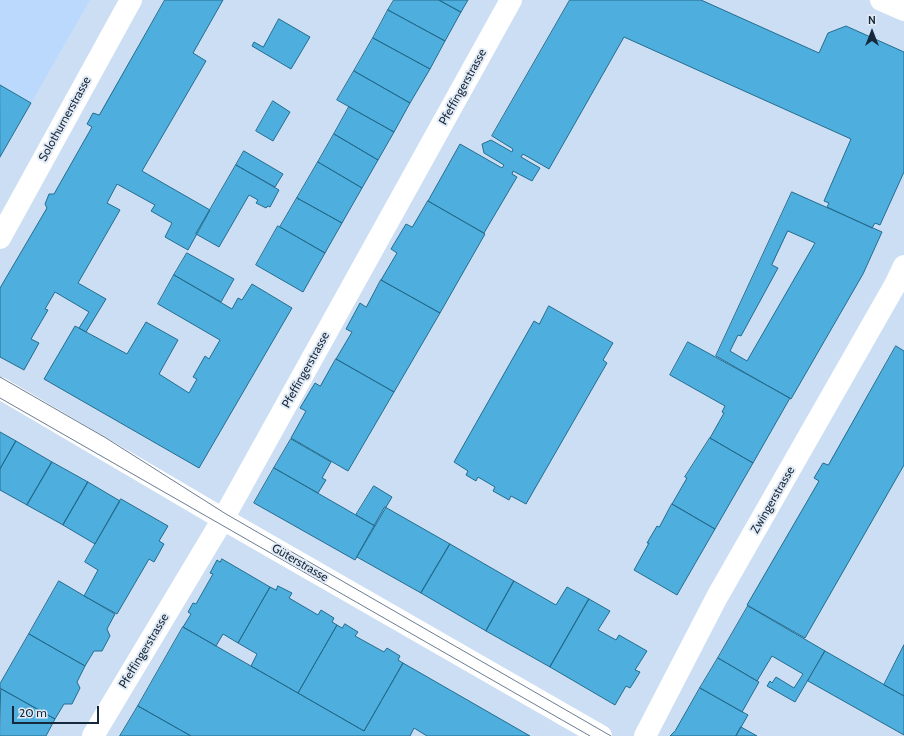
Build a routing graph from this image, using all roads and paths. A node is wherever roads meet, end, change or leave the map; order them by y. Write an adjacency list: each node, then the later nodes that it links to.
1 (131, 0): 5 (street, Solothurnerstrasse)
2 (511, 0): 8 (street, Pfeffingerstrasse)
3 (881, 0): 4 (street)
4 (904, 10)
5 (0, 238)
6 (904, 266): 11 (street, Zwingerstrasse)
7 (0, 388): 8 (street, Güterstrasse)
8 (223, 519): 9 (street, Pfeffingerstrasse); 10 (street, Güterstrasse)
9 (92, 736)
10 (601, 736)
11 (645, 736)

